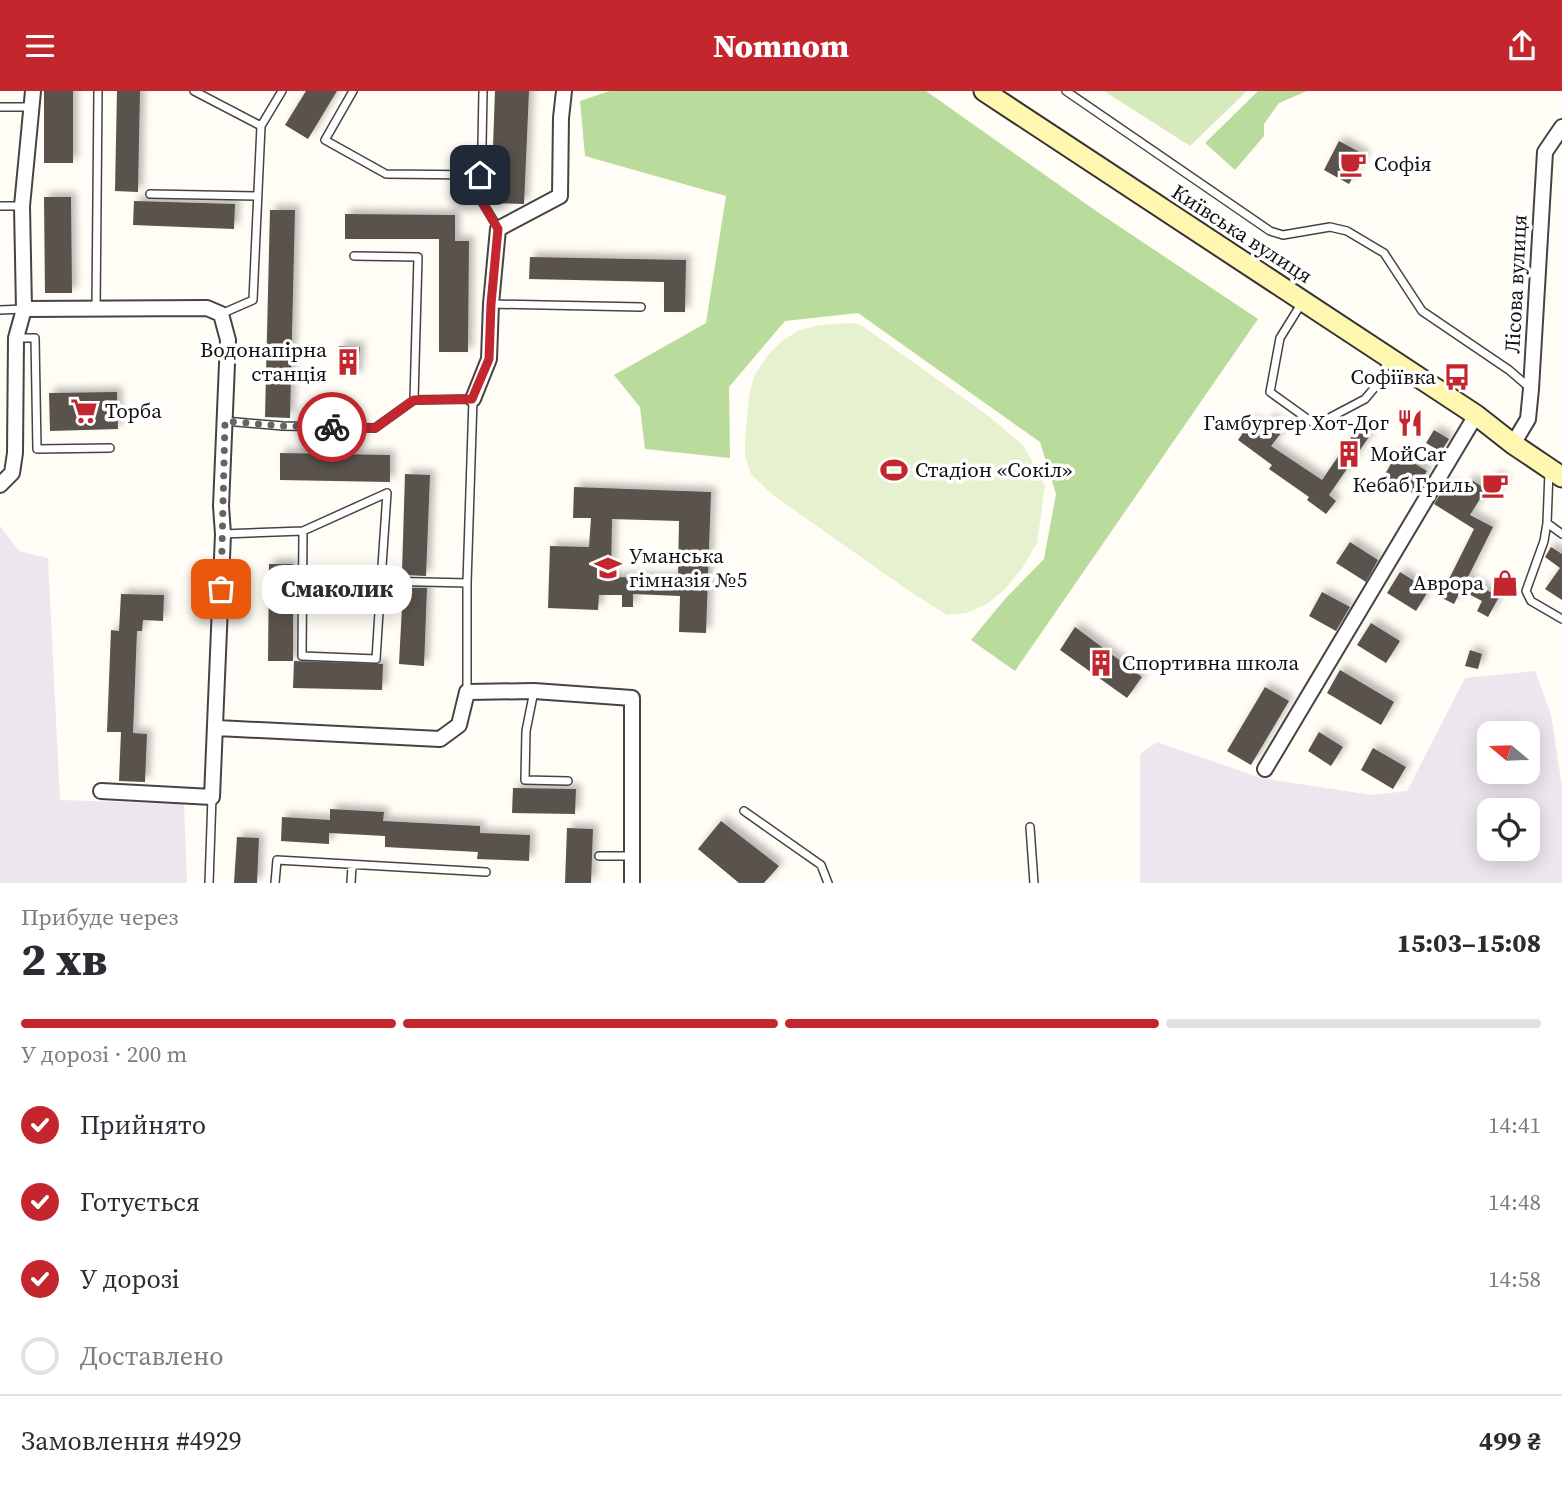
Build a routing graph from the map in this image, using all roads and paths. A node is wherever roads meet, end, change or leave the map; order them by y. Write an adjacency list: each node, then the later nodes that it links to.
1 (33, 91): 12 (street)
2 (98, 91): 26 (lane)
3 (194, 91): 10 (lane)
4 (282, 91): 13 (lane)
5 (353, 91): 15 (lane)
6 (483, 91): 15 (lane)
7 (565, 91): 20 (street)
8 (1066, 91): 31 (lane)
9 (989, 92): 22 (main road, Київська вулиця)
10 (204, 93): 13 (lane)
11 (0, 107): 12 (lane)
12 (32, 107): 19 (street)
13 (261, 126): 17 (lane)
14 (1562, 127): 31 (street, Лісова вулиця)
15 (480, 175): 20 (lane)
16 (150, 194): 17 (lane)
17 (258, 196): 28 (lane)
18 (0, 206): 19 (lane)
19 (22, 206): 25 (street)
20 (498, 229): 23 (street)
21 (354, 256): 33 (lane)
22 (1303, 301): 30 (main road, Київська вулиця); 30 (lane)
23 (491, 304): 24 (lane); 32 (street)
24 (640, 307)
25 (24, 309): 26 (street); 27 (lane); 29 (street)
26 (96, 309): 28 (street)
27 (0, 310)
28 (221, 314): 35 (street)
29 (16, 338): 37 (lane); 39 (street)
30 (1389, 359): 34 (main road, Київська вулиця)
31 (1531, 389): 36 (street, Лісова вулиця)
32 (472, 399): 33 (lane); 45 (lane)
33 (414, 400): 35 (lane)
34 (1476, 415): 36 (main road, Київська вулиця); 50 (street)
35 (225, 421): 42 (street)
36 (1513, 444): 38 (main road, Київська вулиця)
37 (110, 448)
38 (1558, 473): 40 (lane)
39 (0, 485)
40 (1546, 523): 43 (lane); 46 (lane)
41 (303, 531): 42 (lane); 44 (lane); 44 (lane)
42 (223, 534): 49 (street)
43 (1562, 534)
44 (381, 581): 45 (lane)
45 (467, 583): 48 (lane)
46 (1562, 619)
47 (534, 691): 48 (street); 51 (lane); 57 (street)
48 (467, 692): 49 (street)
49 (217, 728): 53 (street)
50 (1265, 769)
51 (568, 781)
52 (101, 791): 53 (street)
53 (212, 797): 60 (lane)
54 (744, 811): 64 (lane)
55 (1030, 827): 65 (lane)
56 (599, 856): 57 (lane)
57 (633, 856): 63 (street)
58 (352, 865): 59 (lane); 61 (lane); 62 (lane)
59 (486, 872)
60 (209, 883)
61 (275, 883)
62 (351, 883)
63 (632, 883)
64 (828, 883)
65 (1034, 883)

